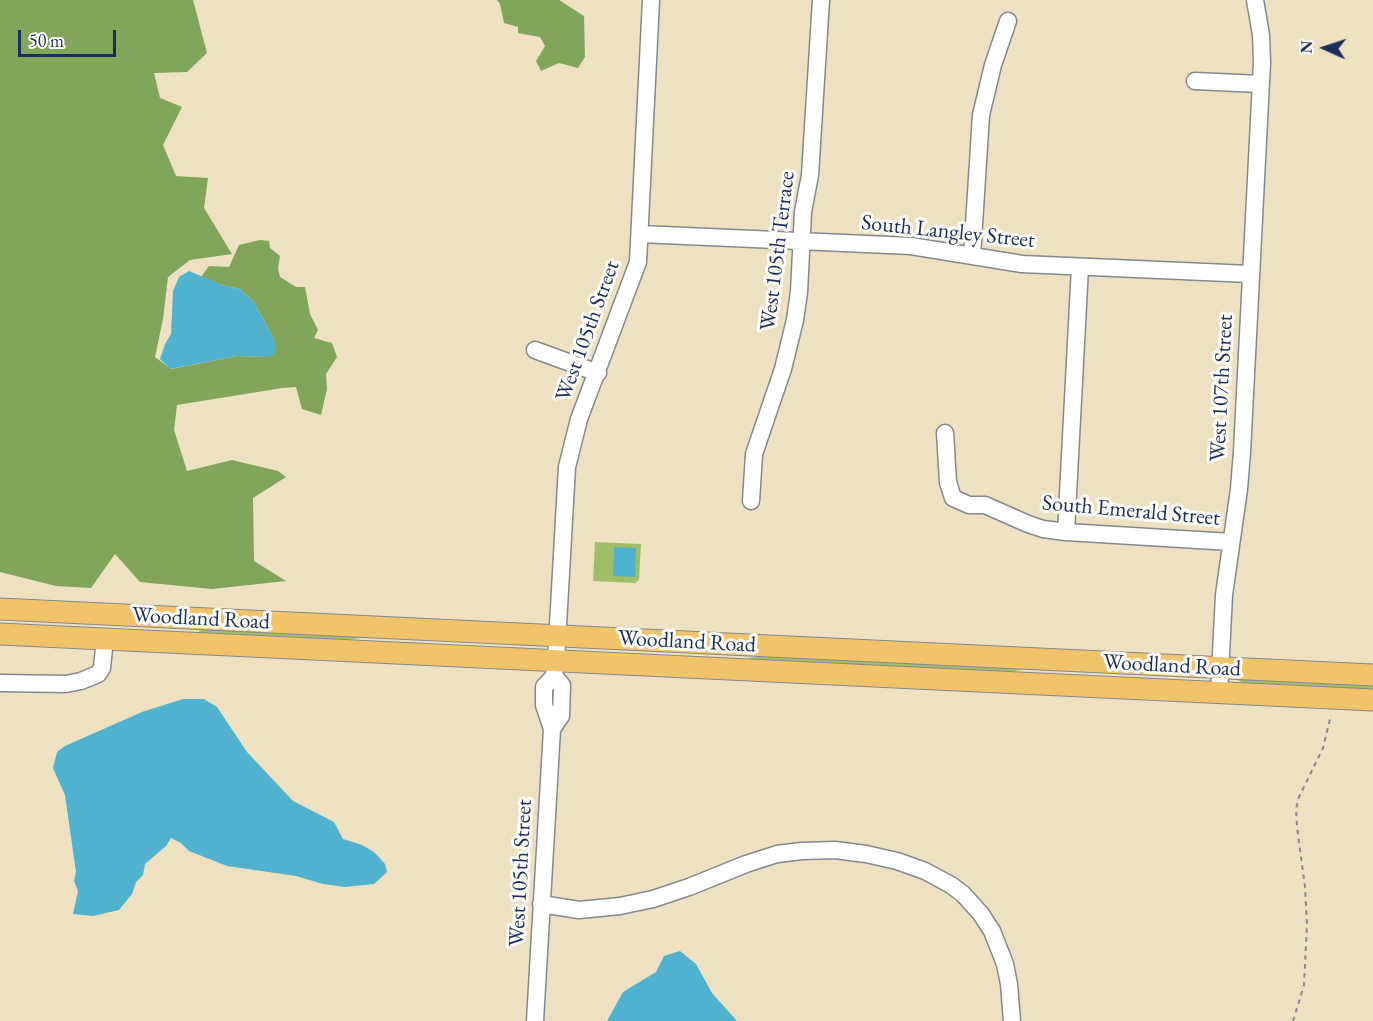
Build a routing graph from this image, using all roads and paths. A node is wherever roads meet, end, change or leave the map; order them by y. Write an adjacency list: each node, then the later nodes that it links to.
1 (651, 0): 7 (street, West 105th Street)
2 (821, 0): 8 (street, West 105th Terrace)
3 (1255, 0): 6 (street, West 107th Street)
4 (1008, 21): 9 (street)
5 (1195, 81): 6 (street)
6 (1260, 84): 11 (street, West 107th Street)
7 (640, 234): 8 (street, South Langley Street); 13 (street, West 105th Street)
8 (801, 242): 9 (street, South Langley Street); 15 (street, West 105th Terrace)
9 (972, 256): 10 (street, South Langley Street)
10 (1080, 267): 11 (street, South Langley Street); 16 (street)
11 (1250, 274): 17 (street, West 107th Street)
12 (535, 350): 13 (street)
13 (598, 373): 21 (street, West 105th Street)
14 (945, 434): 16 (street, South Emerald Street)
15 (751, 501)
16 (1066, 532): 17 (street, South Emerald Street)
17 (1231, 542): 25 (street, West 107th Street)
18 (0, 609): 19 (main road, Woodland Road)
19 (184, 618): 21 (main road, Woodland Road); 23 (main road)
20 (0, 634): 22 (main road, Woodland Road)
21 (557, 635): 24 (street, West 105th Street); 25 (main road, Woodland Road)
22 (105, 639): 23 (main road, Woodland Road); 27 (street)
23 (147, 641): 24 (main road, Woodland Road)
24 (555, 668): 28 (main road, Woodland Road); 31 (street, West 105th Street)
25 (1221, 668): 26 (main road, Woodland Road); 28 (street, West 107th Street)
26 (1373, 675)
27 (0, 683)
28 (1219, 693): 29 (main road, Woodland Road)
29 (1373, 700)
30 (1332, 713): 34 (path)
31 (542, 904): 32 (street, West 105th Street); 33 (street)
32 (535, 1021)
33 (1012, 1021)
34 (1293, 1021)

